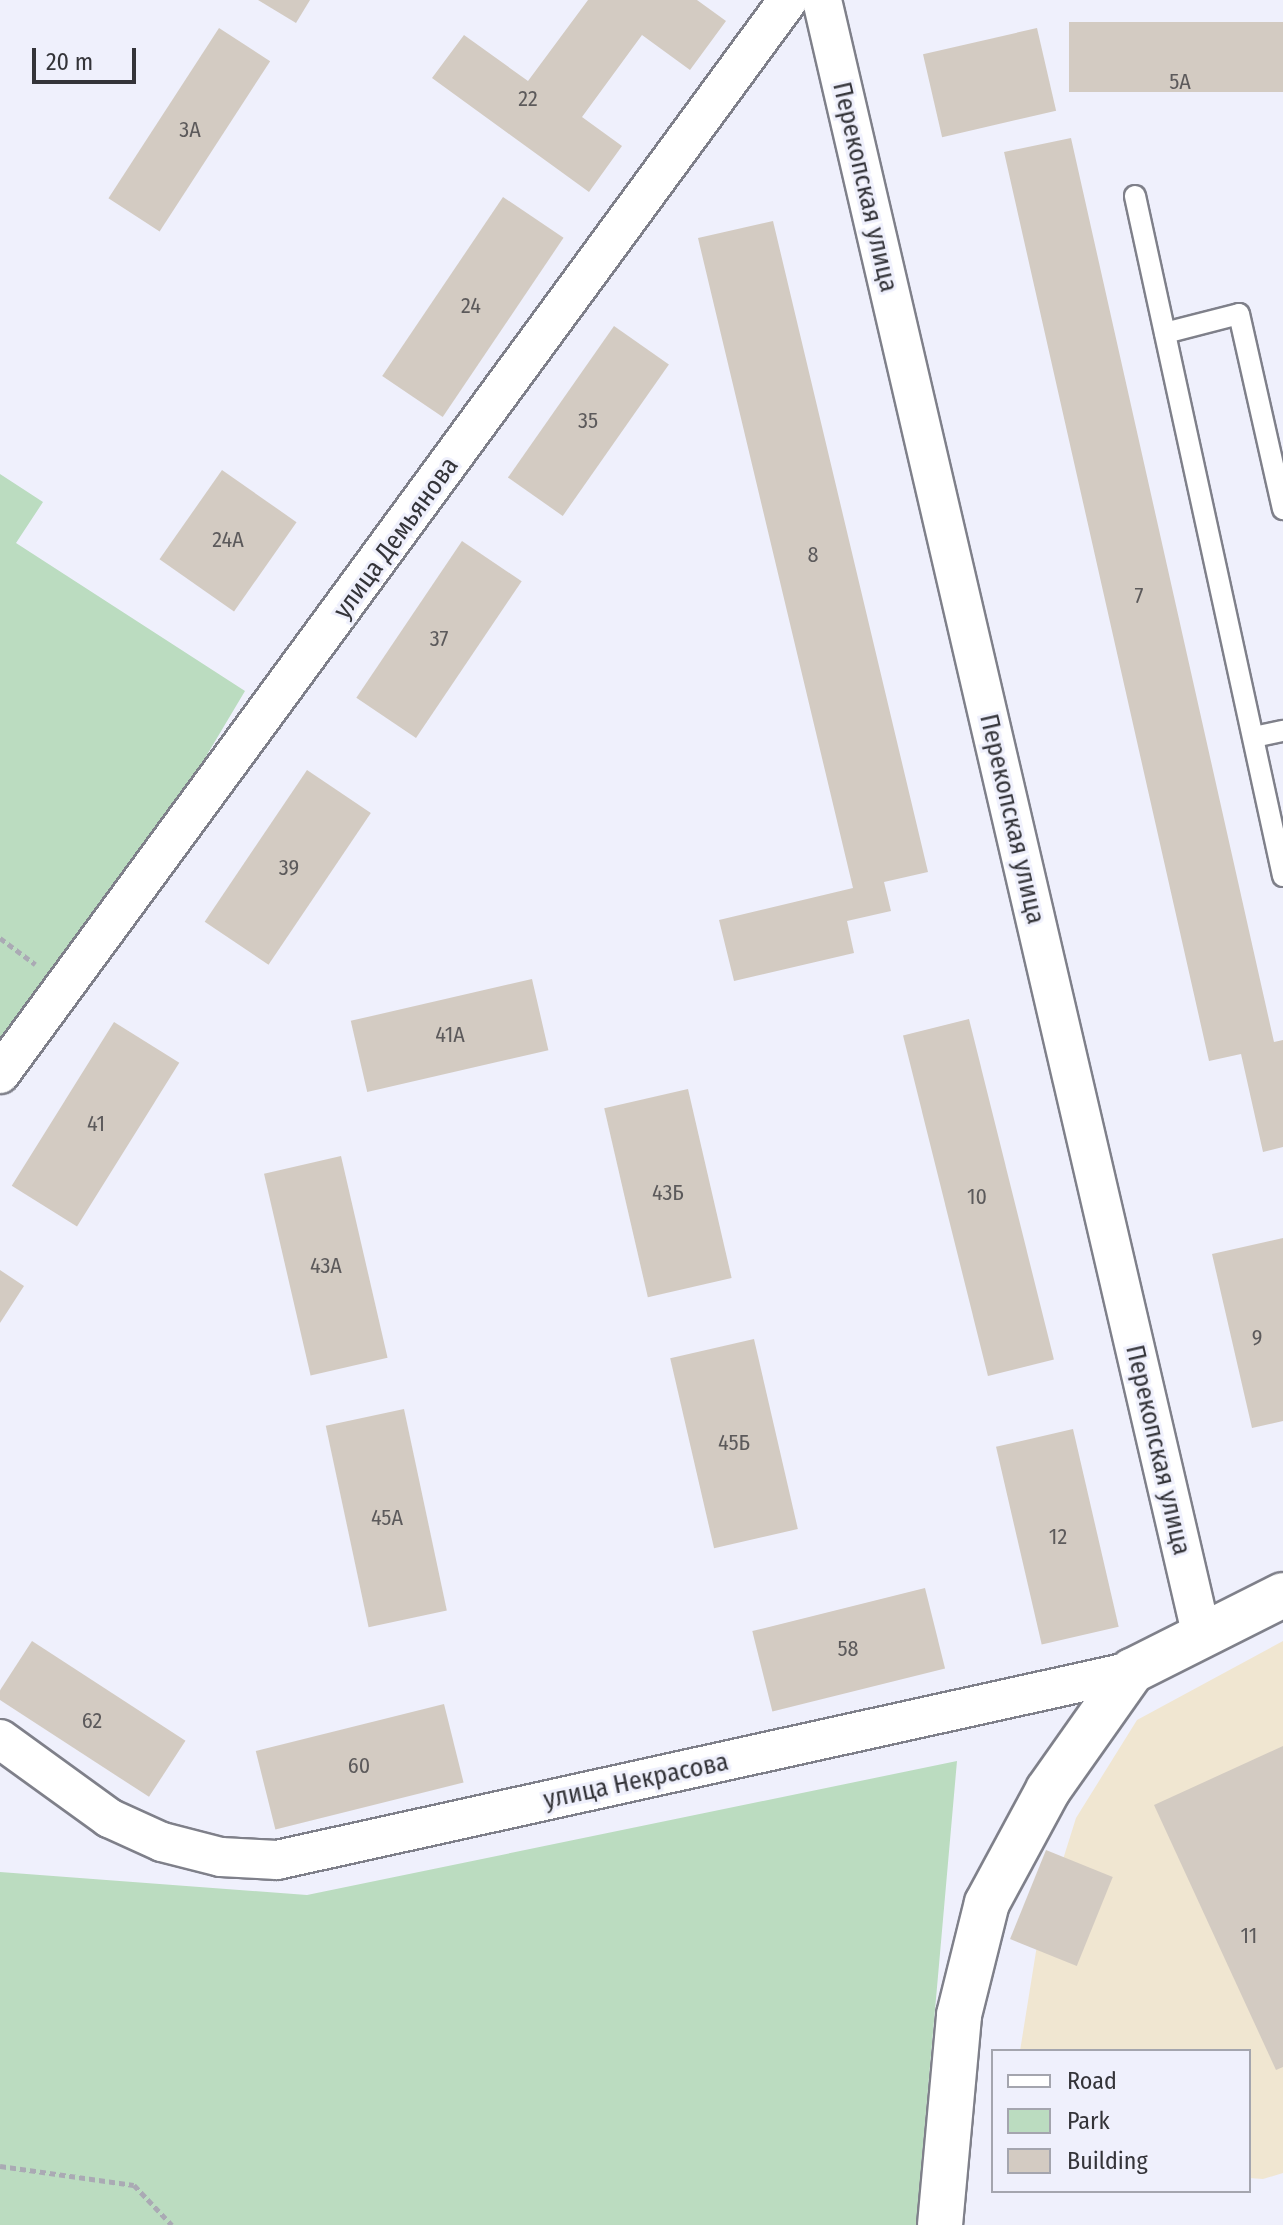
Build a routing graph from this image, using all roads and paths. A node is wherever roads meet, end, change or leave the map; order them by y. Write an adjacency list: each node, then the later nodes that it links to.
1 (788, 0): 9 (street, улица Демьянова)
2 (822, 0): 11 (street, Перекопская улица)
3 (1135, 196): 4 (lane)
4 (1165, 333): 5 (lane); 7 (lane)
5 (1283, 509)
6 (1283, 731): 7 (lane)
7 (1254, 737): 8 (lane)
8 (1283, 876)
9 (0, 1074)
10 (1283, 1595): 11 (street, улица Некрасова)
11 (1202, 1637): 12 (street, улица Некрасова)
12 (1132, 1671): 13 (street, улица Некрасова); 16 (street)
13 (0, 1739)
14 (0, 2166): 15 (path)
15 (172, 2225)
16 (940, 2225)

